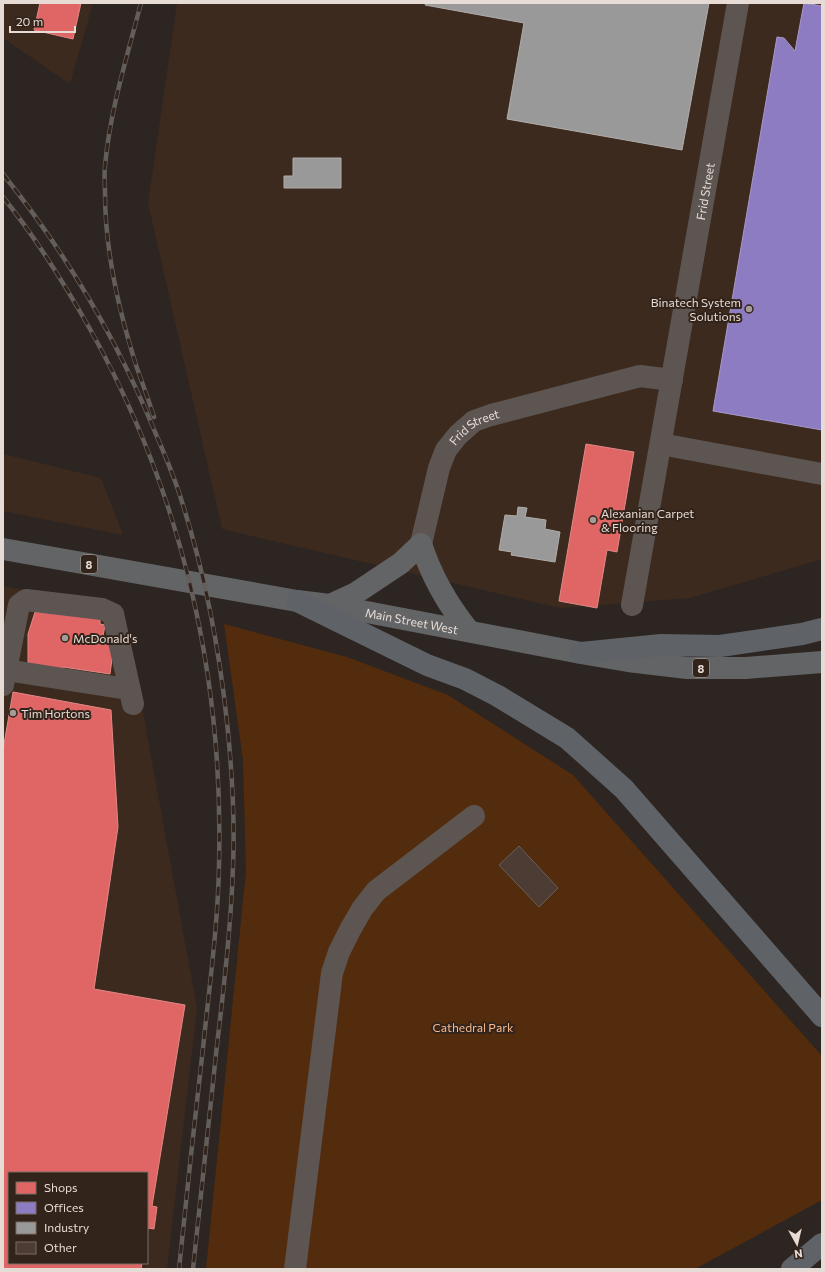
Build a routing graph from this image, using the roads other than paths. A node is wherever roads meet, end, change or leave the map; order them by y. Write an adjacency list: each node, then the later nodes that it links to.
1 (738, 3): 2 (street, Frid Street)
2 (672, 380): 3 (street, Frid Street); 5 (street, Frid Street)
3 (661, 444): 4 (street); 9 (street, Frid Street)
4 (822, 474)
5 (421, 544): 8 (main road); 11 (main road)
6 (3, 549): 7 (main road, Main Street West / 8)
7 (298, 601): 8 (main road, Main Street West / 8); 18 (highway)
8 (330, 605): 11 (main road, Main Street West / 8)
9 (632, 605)
10 (822, 629): 12 (highway)
11 (469, 631): 12 (main road, Main Street West / 8)
12 (581, 653): 13 (main road, Main Street West / 8)
13 (822, 662)
14 (4, 679): 15 (street); 15 (street)
15 (128, 683): 16 (street)
16 (133, 704)
17 (474, 816): 20 (street)
18 (822, 1016)
19 (822, 1244): 21 (highway)
20 (294, 1269)
21 (792, 1269)

